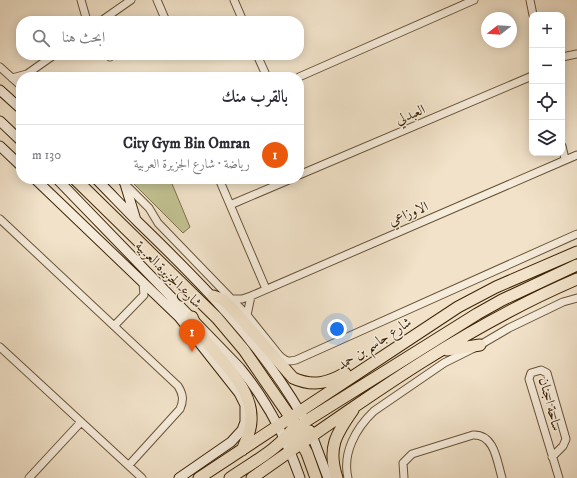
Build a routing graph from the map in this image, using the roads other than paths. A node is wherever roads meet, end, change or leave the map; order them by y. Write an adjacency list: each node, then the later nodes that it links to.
1 (81, 0): 9 (street)
2 (131, 0): 10 (street)
3 (157, 0): 11 (street)
4 (243, 0): 7 (street)
5 (474, 0): 20 (street)
6 (530, 0): 8 (street)
7 (235, 2): 12 (street)
8 (532, 12)
9 (86, 16)
10 (108, 16)
11 (164, 16)
12 (241, 16)
13 (577, 54): 14 (street)
14 (565, 56)
15 (48, 60): 18 (street)
16 (259, 60): 19 (street)
17 (0, 67): 23 (street)
18 (33, 72)
19 (265, 72)
20 (304, 75)
21 (16, 77): 23 (street)
22 (529, 77): 34 (street, العبدلي)
23 (12, 78): 24 (street)
24 (16, 82)
25 (0, 90): 26 (main road)
26 (16, 104)
27 (0, 121): 28 (main road)
28 (16, 136)
29 (0, 146): 33 (main road)
30 (577, 155): 32 (street, الاوزاعي)
31 (564, 156): 32 (street)
32 (565, 159): 54 (street, الاوزاعي)
33 (16, 161)
34 (304, 173)
35 (40, 184): 48 (main road, شارع الجزيرة العربية)
36 (61, 184): 50 (main road, شارع الجزيرة العربية)
37 (80, 184): 70 (main road)
38 (101, 184): 45 (main road, شارع الجزيرة العربية)
39 (123, 184): 45 (main road)
40 (125, 184): 58 (street, شارع الجزيرة العربية)
41 (221, 184): 43 (street)
42 (279, 184): 43 (street)
43 (230, 205): 54 (street)
44 (0, 219): 62 (street)
45 (137, 221): 55 (main road, شارع الجزيرة العربية)
46 (577, 234): 66 (street, شارع جاسم بن حمد)
47 (577, 252): 61 (main road, شارع جاسم بن حمد)
48 (122, 264): 50 (main road); 52 (main road, شارع الجزيرة العربية)
49 (577, 265): 70 (main road)
50 (143, 267): 60 (main road, شارع الجزيرة العربية)
51 (577, 279): 53 (main road)
52 (143, 283): 62 (street); 78 (main road, شارع الجزيرة العربية)
53 (572, 283): 65 (main road)
54 (266, 289): 56 (street, الاوزاعي)
55 (213, 296): 61 (main road); 70 (main road, شارع الجزيرة العربية)
56 (251, 296): 58 (street, الاوزاعي); 59 (street)
57 (577, 298): 63 (street)
58 (232, 299): 59 (street, شارع الجزيرة العربية)
59 (247, 315): 66 (street, شارع الجزيرة العربية)
60 (192, 317): 69 (main road, شارع الجزيرة العربية); 72 (main road)
61 (432, 323): 70 (main road, شارع جاسم بن حمد)
62 (114, 326): 75 (street)
63 (480, 345): 65 (main road); 86 (street)
64 (0, 346): 68 (street)
65 (440, 352): 67 (main road)
66 (289, 361)
67 (357, 405): 71 (main road); 85 (main road)
68 (81, 422): 75 (street); 77 (street)
69 (279, 425): 70 (main road, شارع جاسم بن حمد); 72 (main road, شارع جاسم بن حمد)
70 (296, 428): 71 (main road); 73 (main road, شارع جاسم بن حمد); 80 (main road); 83 (main road)
71 (312, 435): 84 (main road)
72 (242, 450): 79 (main road, شارع جاسم بن حمد)
73 (291, 451): 81 (main road, شارع جاسم بن حمد); 82 (main road)
74 (552, 457): 74 (street, ساحة اجنان); 89 (street, ساحة اجنان)
75 (129, 465): 76 (street)
76 (139, 477)
77 (29, 478)
78 (179, 478)
79 (199, 478)
80 (230, 478)
81 (252, 478)
82 (300, 478)
83 (316, 478)
84 (328, 478)
85 (337, 478)
86 (348, 478)
87 (404, 478): 88 (street)
88 (502, 478)
89 (559, 478)

